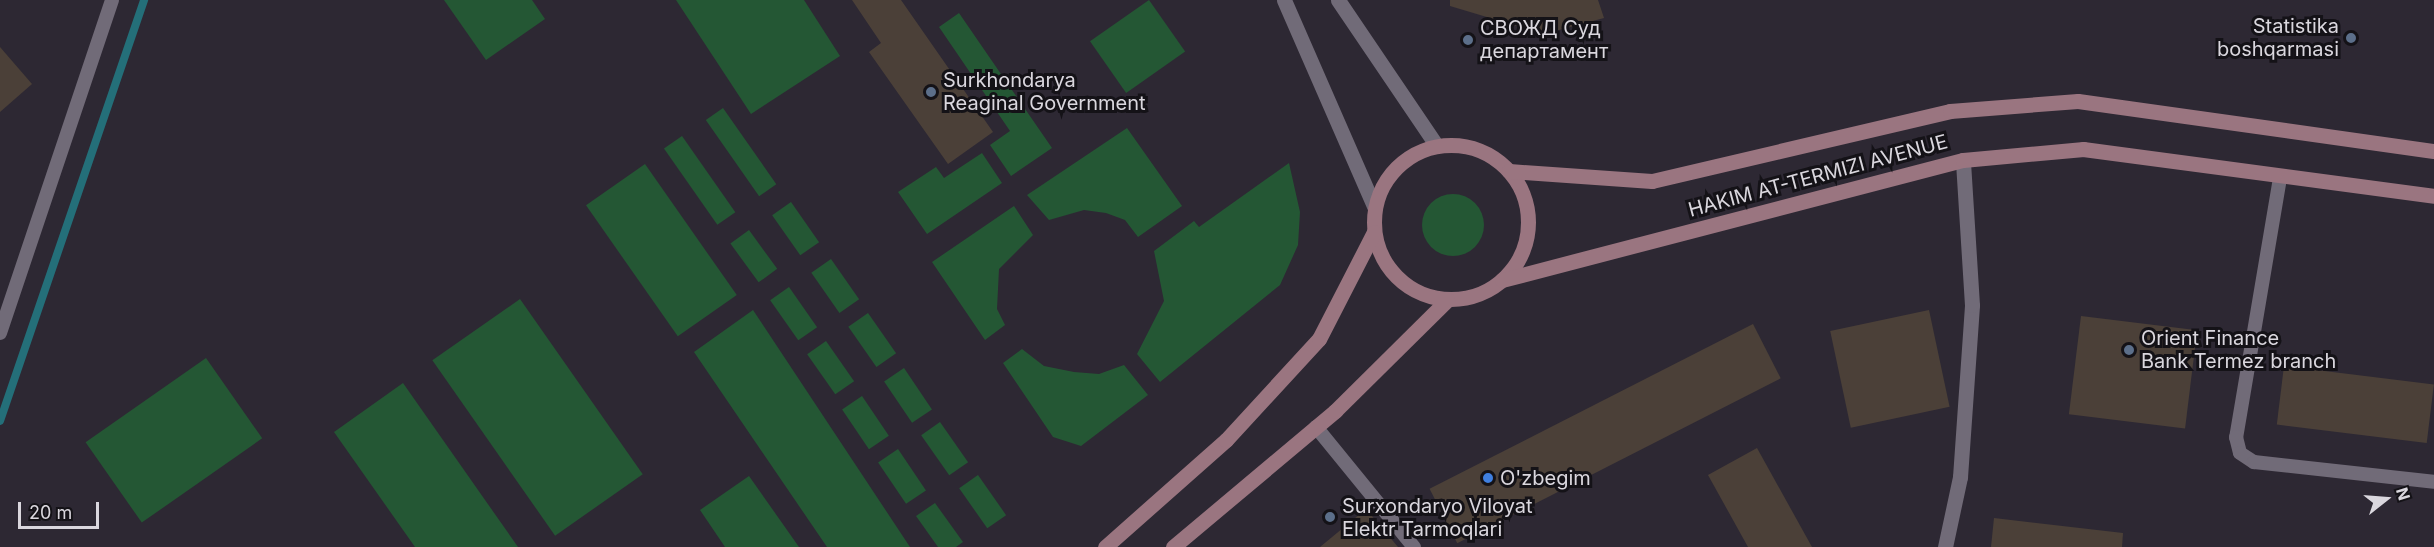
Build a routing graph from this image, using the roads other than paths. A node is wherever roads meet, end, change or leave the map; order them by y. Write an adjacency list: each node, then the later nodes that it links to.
1 (112, 0): 14 (lane)
2 (1284, 0): 10 (street)
3 (1338, 0): 4 (street)
4 (1436, 146): 7 (main road); 10 (main road)
5 (2434, 151): 7 (main road, HAKIM AT-TERMIZI AVENUE)
6 (1963, 160): 8 (main road, HAKIM AT-TERMIZI AVENUE); 12 (main road, HAKIM AT-TERMIZI AVENUE); 20 (street)
7 (1509, 171): 12 (main road)
8 (2280, 178): 9 (main road, HAKIM AT-TERMIZI AVENUE); 16 (lane)
9 (2434, 196)
10 (1374, 206): 11 (main road)
11 (1374, 232): 13 (main road); 17 (main road)
12 (1502, 280): 13 (main road)
13 (1447, 300): 15 (main road)
14 (0, 333)
15 (1316, 427): 18 (main road); 19 (lane)
16 (2434, 482)
17 (1105, 547)
18 (1173, 547)
19 (1414, 547)
20 (1945, 547)

